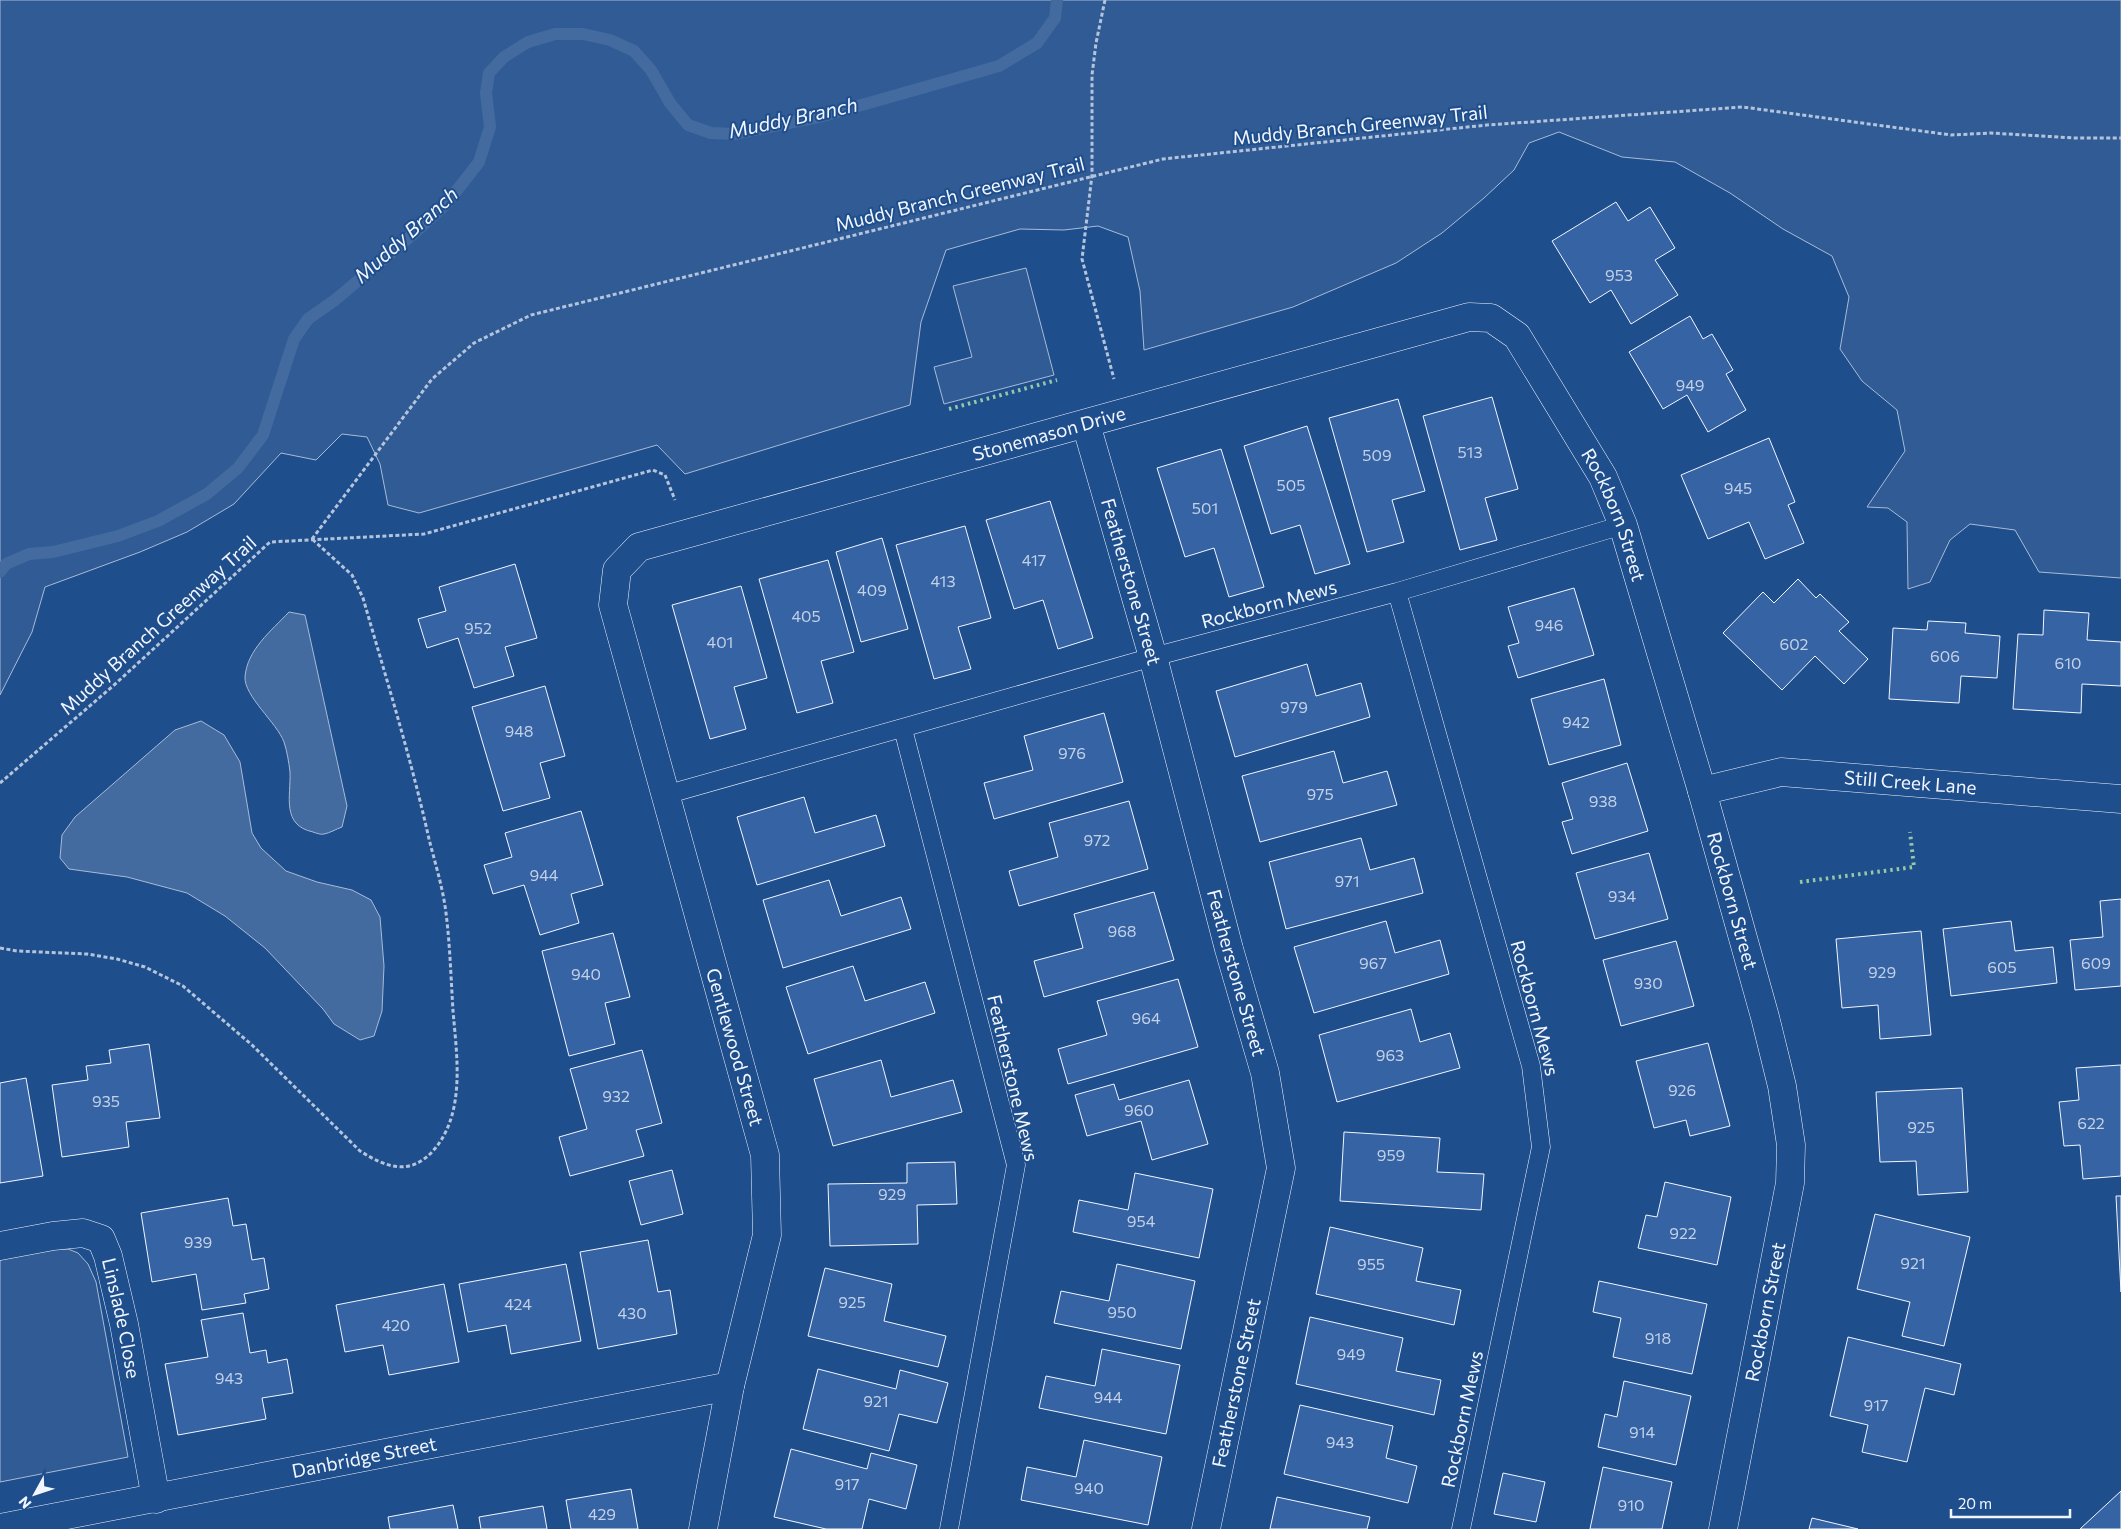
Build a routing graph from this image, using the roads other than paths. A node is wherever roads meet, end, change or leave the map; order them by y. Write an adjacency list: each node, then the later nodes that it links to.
1 (1491, 318): 2 (street, Stonemason Drive); 3 (street, Rockborn Street)
2 (1086, 424): 4 (street, Stonemason Drive); 6 (street, Featherstone Street)
3 (1623, 525): 5 (lane, Rockborn Mews); 8 (street, Rockborn Street)
4 (617, 570): 9 (street, Gentlewood Street)
5 (1397, 592): 6 (lane, Rockborn Mews); 18 (lane, Rockborn Mews)
6 (1153, 657): 7 (lane); 17 (street, Featherstone Street)
7 (902, 729): 9 (lane); 16 (lane, Featherstone Mews)
8 (1702, 791): 10 (street, Still Creek Lane); 19 (street, Rockborn Street)
9 (665, 796): 12 (street, Gentlewood Street)
10 (2121, 799)
11 (0, 1246): 13 (street, Linslade Close)
12 (730, 1386): 13 (street, Danbridge Street); 15 (street, Gentlewood Street)
13 (156, 1499): 14 (street, Danbridge Street)
14 (0, 1528)
15 (703, 1529)
16 (949, 1529)
17 (1206, 1529)
18 (1461, 1529)
19 (1723, 1529)

